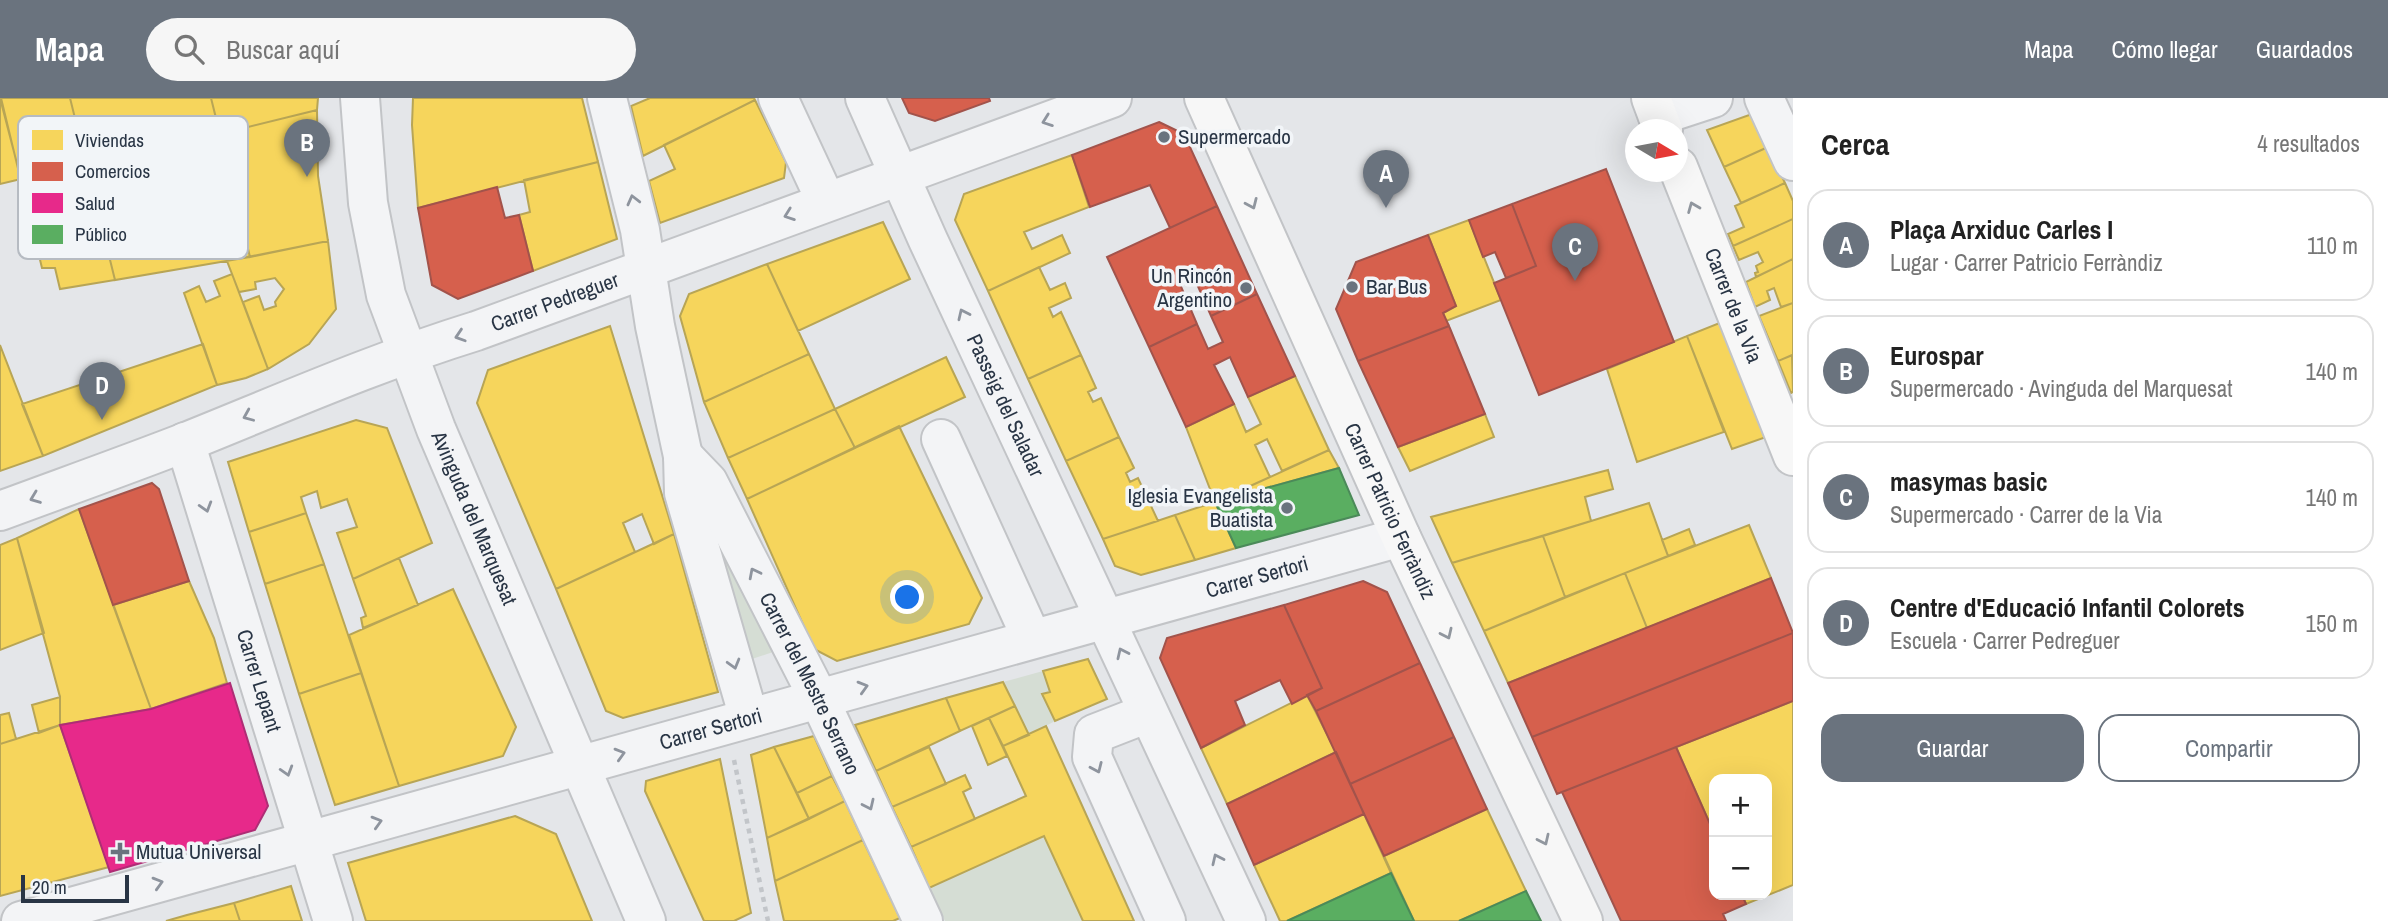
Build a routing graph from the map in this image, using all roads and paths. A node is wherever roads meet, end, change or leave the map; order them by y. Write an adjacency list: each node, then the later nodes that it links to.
1 (360, 98): 15 (street, Avinguda del Marquesat)
2 (607, 98): 14 (street, one-way to 2)
3 (778, 98): 13 (street)
4 (865, 98): 11 (street, Passeig del Saladar)
5 (1112, 98): 11 (street, Carrer Pedreguer, one-way to 11)
6 (1204, 98): 21 (main road, Carrer Patricio Ferràndiz, one-way to 21)
7 (1713, 98): 9 (street)
8 (1764, 98): 10 (street)
9 (1657, 115)
10 (1793, 161)
11 (899, 175): 13 (street, Carrer Pedreguer); 22 (street, Passeig del Saladar, one-way to 11)
12 (1684, 182): 18 (main road, Carrer de la Via, one-way to 12)
13 (825, 201): 14 (street, Carrer Pedreguer, one-way to 14)
14 (647, 267): 15 (street, Carrer Pedreguer, one-way to 15); 19 (street)
15 (408, 352): 17 (street, Carrer Pedreguer, one-way to 17); 27 (street, Avinguda del Marquesat)
16 (941, 439): 23 (street)
17 (186, 442): 20 (street, Carrer Pedreguer, one-way to 20); 28 (street, Carrer Lepant, one-way to 28)
18 (1791, 446)
19 (683, 456): 24 (street, Carrer del Mestre Serrano, one-way to 19); 26 (street, one-way to 26)
20 (0, 511)
21 (1401, 537): 22 (street, Carrer Sertori); 36 (main road, Carrer Patricio Ferràndiz, one-way to 36)
22 (1106, 619): 23 (street, Carrer Sertori); 25 (street, Passeig del Saladar, one-way to 22)
23 (1032, 639): 24 (street, Carrer Sertori, one-way to 23)
24 (819, 699): 26 (street, Carrer Sertori); 33 (street, Carrer del Mestre Serrano, one-way to 33)
25 (1147, 713): 34 (street, one-way to 34); 35 (street, Passeig del Saladar, one-way to 25)
26 (738, 721): 27 (street, Carrer Sertori, one-way to 26); 32 (path)
27 (578, 766): 28 (street, Carrer Sertori, one-way to 27); 31 (street, Avinguda del Marquesat)
28 (307, 841): 29 (street, Carrer Sertori, one-way to 28); 30 (street, Carrer Lepant)
29 (21, 921)
30 (333, 921)
31 (646, 921)
32 (768, 921)
33 (923, 921)
34 (1166, 921)
35 (1247, 921)
36 (1583, 921)

